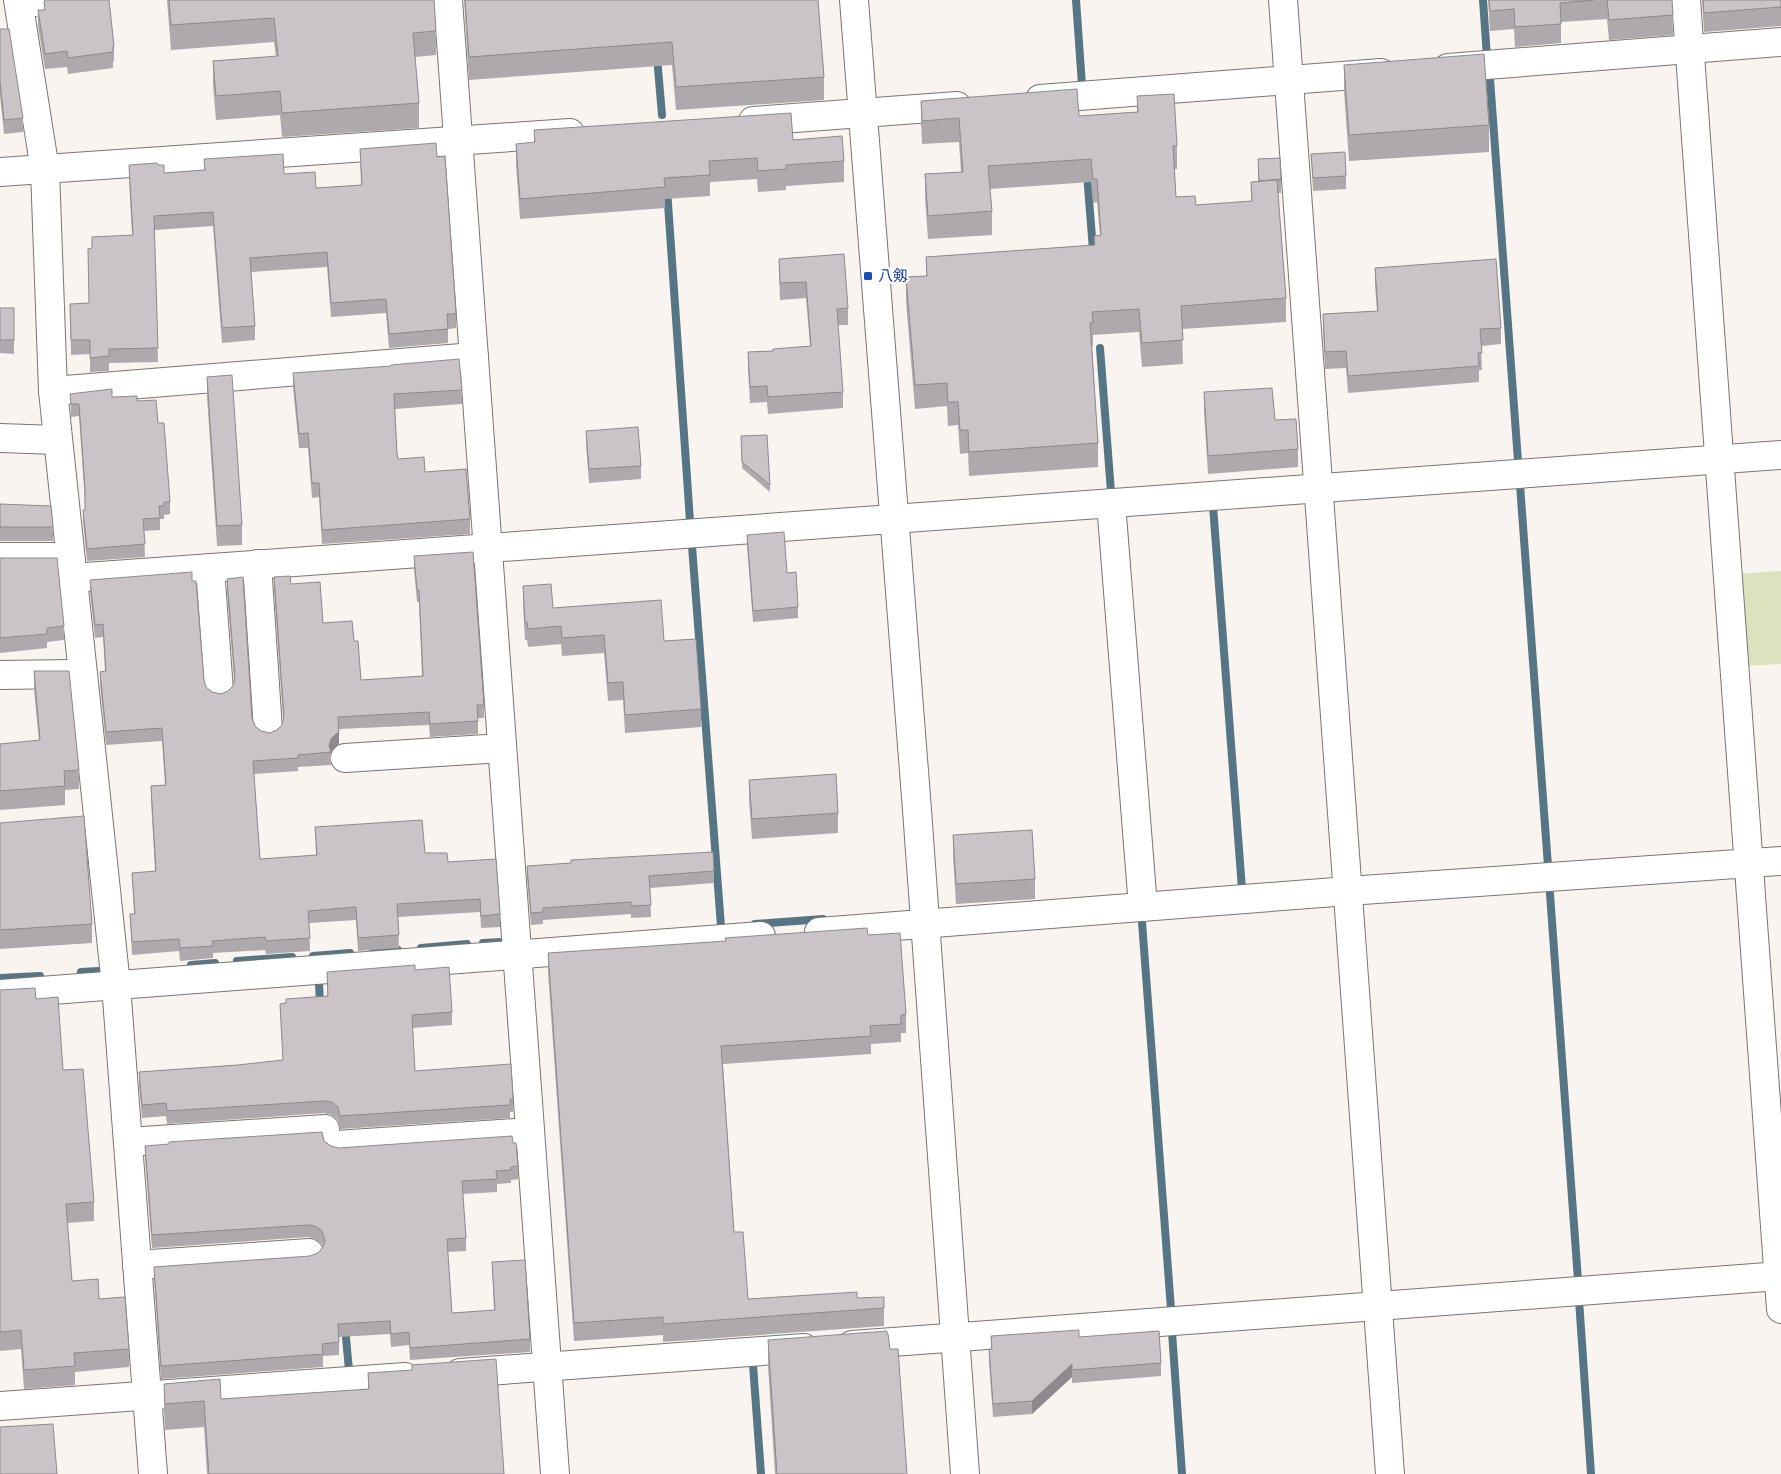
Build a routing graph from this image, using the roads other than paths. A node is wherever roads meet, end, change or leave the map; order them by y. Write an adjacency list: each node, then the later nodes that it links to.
1 (49, 0): 6 (street)
2 (448, 0): 15 (street)
3 (854, 0): 12 (street)
4 (1283, 0): 9 (street)
5 (1686, 0): 8 (street)
6 (19, 2): 16 (street)
7 (1781, 42): 8 (street)
8 (1689, 49): 9 (street); 23 (street)
9 (1289, 80): 10 (street); 24 (street)
10 (1019, 101)
11 (980, 104): 12 (street)
12 (863, 113): 13 (street); 26 (street)
13 (725, 122)
14 (596, 132): 15 (street)
15 (458, 141): 16 (street); 18 (street)
16 (45, 170): 17 (street); 19 (street)
17 (0, 172)
18 (474, 357): 19 (street); 27 (street)
19 (53, 391): 21 (street)
20 (0, 438): 21 (street)
21 (57, 440): 30 (street)
22 (1781, 455): 23 (street)
23 (1719, 459): 24 (street); 39 (street)
24 (1318, 488): 25 (street); 40 (street)
25 (1111, 503): 26 (street); 41 (street)
26 (895, 518): 27 (street); 42 (street)
27 (488, 548): 29 (street); 36 (street)
28 (0, 557): 30 (street)
29 (257, 564): 31 (street); 35 (street)
30 (71, 567): 31 (street); 32 (street)
31 (210, 568): 34 (street)
32 (82, 674): 33 (street); 44 (street)
33 (0, 675)
34 (219, 691)
35 (268, 730)
36 (502, 748): 37 (street); 43 (street)
37 (345, 758)
38 (1781, 861): 39 (street)
39 (1749, 863): 40 (street); 50 (street)
40 (1348, 891): 41 (street); 51 (street)
41 (1143, 907): 42 (street)
42 (925, 924): 43 (street); 53 (street)
43 (517, 955): 44 (street); 46 (street)
44 (116, 985): 45 (street); 47 (street)
45 (0, 994)
46 (530, 1132): 47 (street); 54 (street)
47 (128, 1142): 49 (street)
48 (309, 1253): 49 (street)
49 (137, 1265): 55 (street)
50 (1780, 1276): 51 (street); 52 (street)
51 (1378, 1306): 53 (street); 60 (street)
52 (1781, 1309)
53 (956, 1338): 54 (street); 59 (street)
54 (547, 1367): 55 (street); 58 (street)
55 (147, 1396): 56 (street); 57 (street)
56 (0, 1406)
57 (153, 1474)
58 (555, 1474)
59 (965, 1474)
60 (1390, 1474)

